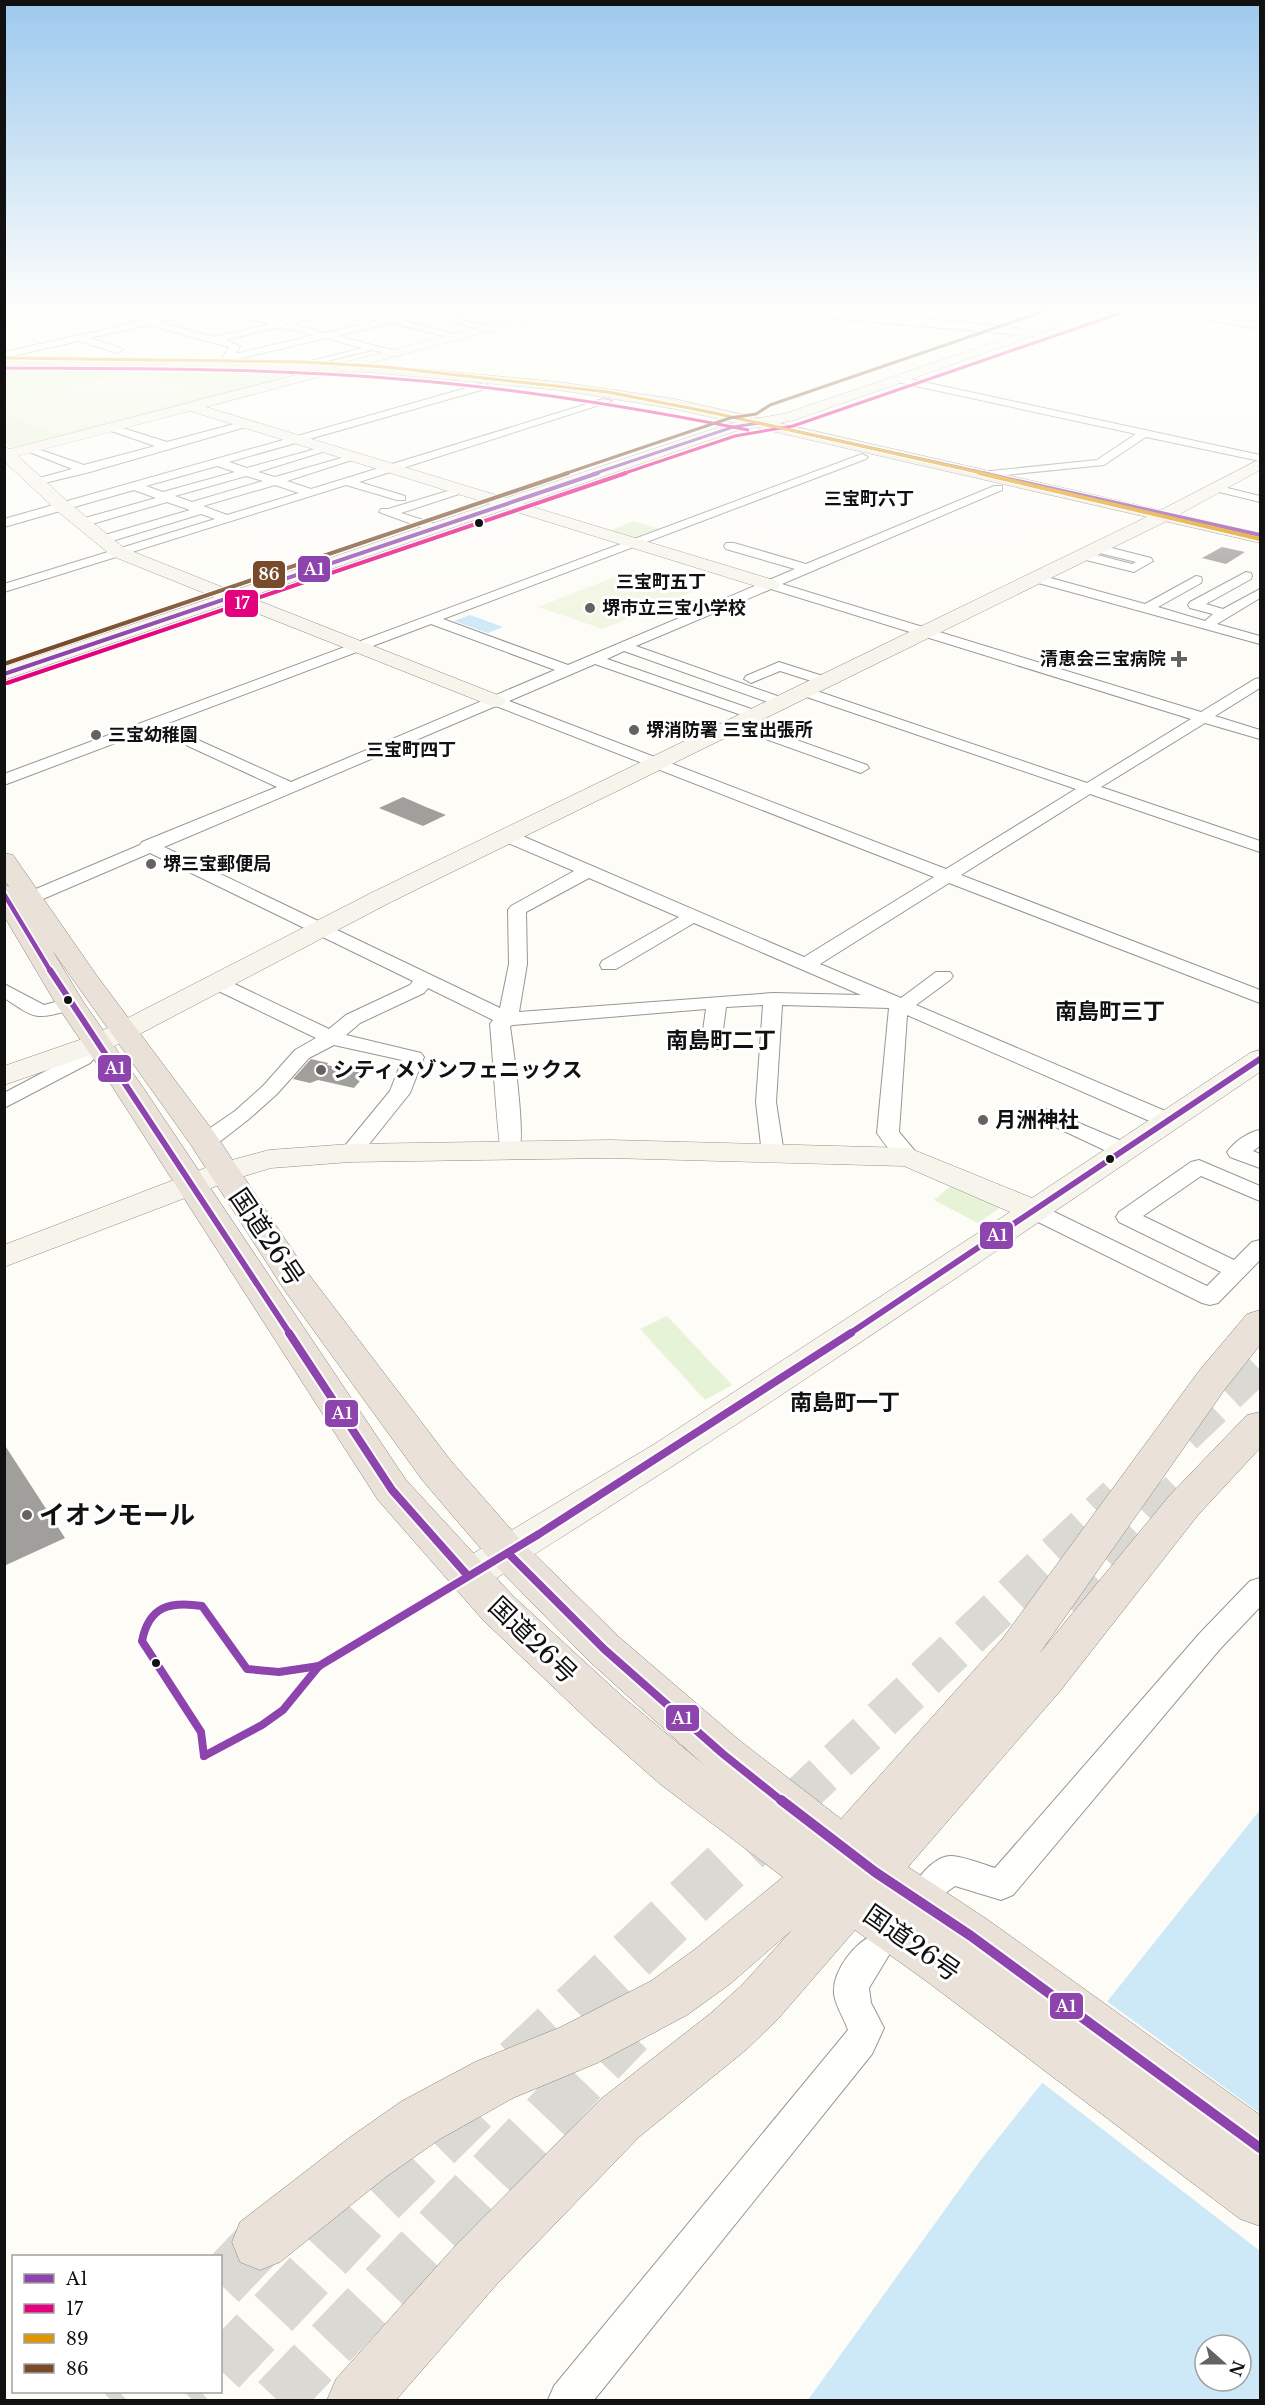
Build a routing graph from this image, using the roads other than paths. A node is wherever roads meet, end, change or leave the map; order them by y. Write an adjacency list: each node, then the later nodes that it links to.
1 (153, 417): 14 (street)
2 (217, 417): 11 (street)
3 (223, 417): 15 (street)
4 (376, 417): 19 (street)
5 (555, 417): 32 (street)
6 (686, 417): 13 (main road)
7 (734, 417): 12 (main road)
8 (768, 417): 12 (street)
9 (789, 417): 12 (street)
10 (1076, 417): 17 (street)
11 (199, 423)
12 (759, 423): 13 (street); 35 (main road)
13 (733, 427): 26 (main road); 47 (street)
14 (112, 428): 18 (street); 22 (street)
15 (247, 431): 19 (street); 21 (street)
16 (165, 432): 18 (street)
17 (1146, 432): 28 (street); 35 (street)
18 (142, 438): 20 (street); 21 (street)
19 (297, 440): 23 (street); 30 (street)
20 (122, 443)
21 (166, 446): 30 (street); 33 (street)
22 (28, 449): 24 (street); 29 (street)
23 (326, 449): 27 (street); 34 (street)
24 (6, 454): 42 (street)
25 (80, 454): 29 (street)
26 (862, 456): 39 (main road); 56 (street)
27 (355, 458): 32 (street); 36 (street)
28 (1260, 458)
29 (59, 460): 33 (street)
30 (218, 462): 34 (street); 38 (street)
31 (1260, 464): 40 (street)
32 (391, 468): 37 (street); 41 (street)
33 (83, 469): 38 (street); 42 (street)
34 (247, 472): 36 (street); 44 (street)
35 (985, 474): 49 (main road)
36 (277, 482): 43 (street); 48 (street)
37 (347, 482): 43 (street); 45 (street)
38 (133, 486): 42 (street); 44 (street)
39 (998, 488): 49 (main road); 60 (street)
40 (1215, 488): 46 (street); 49 (street)
41 (461, 490): 47 (street); 53 (street)
42 (51, 493): 51 (street); 52 (street)
43 (311, 493): 50 (street)
44 (165, 497): 48 (street); 52 (street)
45 (400, 498)
46 (1260, 499)
47 (506, 504): 53 (street); 56 (street)
48 (196, 508): 50 (street); 55 (street)
49 (1158, 518): 54 (main road); 58 (main road); 62 (street)
50 (227, 519): 59 (street)
51 (4, 523)
52 (82, 524): 55 (street)
53 (435, 528): 68 (street)
54 (1260, 536)
55 (102, 540): 59 (street)
56 (633, 543): 65 (street); 71 (street)
57 (730, 546): 60 (street)
58 (1260, 546)
59 (118, 552): 66 (street); 68 (street)
60 (808, 569): 65 (street)
61 (1246, 576): 64 (street)
62 (1036, 578): 69 (street); 73 (street)
63 (1196, 580): 69 (street)
64 (1233, 583): 67 (street); 70 (street)
65 (771, 585): 73 (street); 76 (street)
66 (4, 588)
67 (1260, 592): 70 (street)
68 (231, 598): 75 (street); 79 (street)
69 (1147, 608): 72 (street)
70 (1225, 614): 72 (street)
71 (432, 620): 75 (street); 78 (street)
72 (1206, 625): 74 (street)
73 (922, 632): 81 (street); 87 (street)
74 (1260, 640)
75 (359, 646): 84 (street); 94 (street)
76 (625, 647): 77 (street); 85 (street)
77 (595, 659): 78 (street); 88 (street)
78 (568, 670): 84 (street)
79 (4, 674)
80 (751, 679): 81 (street)
81 (824, 681): 83 (street)
82 (1260, 682): 87 (street)
83 (803, 691): 85 (street); 96 (street)
84 (496, 701): 92 (street); 95 (street)
85 (781, 702): 88 (street)
86 (1260, 715): 89 (street)
87 (1203, 717): 89 (street); 96 (street)
88 (746, 719): 92 (street); 93 (street)
89 (1240, 728): 90 (street)
90 (1260, 735)
91 (193, 742): 95 (street)
92 (656, 762): 97 (street); 102 (street)
93 (861, 768)
94 (4, 780)
95 (290, 787): 98 (street)
96 (1090, 788): 99 (street); 102 (street)
97 (507, 836): 101 (street); 105 (street)
98 (148, 846): 103 (street); 105 (street)
99 (1260, 847)
100 (4, 860): 103 (highway, 国道26号)
101 (588, 871): 104 (street); 117 (street)
102 (946, 876): 106 (street); 112 (street)
103 (13, 902): 116 (highway, 国道26号); 118 (highway, 国道26号)
104 (693, 916): 106 (street); 107 (street)
105 (318, 929): 109 (street); 110 (street)
106 (806, 964): 115 (street)
107 (609, 965)
108 (943, 976): 115 (street)
109 (424, 980): 117 (street); 119 (street)
110 (215, 982): 118 (street); 119 (street)
111 (4, 990): 116 (street)
112 (1260, 997)
113 (773, 999): 114 (street); 115 (street); 131 (street)
114 (717, 1002): 117 (street); 120 (street)
115 (899, 1003): 125 (street); 132 (street)
116 (70, 1004): 118 (highway, 国道26号)
117 (508, 1019): 128 (street)
118 (111, 1037): 122 (street); 123 (street); 127 (highway, 国道26号); 135 (highway, 国道26号)
119 (331, 1038): 127 (street); 130 (street)
120 (711, 1045)
121 (1260, 1059): 125 (street)
122 (4, 1076)
123 (4, 1102)
124 (1041, 1113): 129 (street)
125 (1169, 1121): 129 (street)
126 (1260, 1136): 133 (street)
127 (206, 1142): 134 (highway, 国道26号)
128 (510, 1149): 130 (street); 131 (street)
129 (1124, 1150): 137 (street)
130 (350, 1153): 134 (street)
131 (773, 1154): 132 (street)
132 (909, 1157): 137 (street)
133 (1260, 1162)
134 (224, 1172): 135 (street); 143 (highway, 国道26号)
135 (192, 1184): 139 (street); 144 (highway, 国道26号)
136 (1260, 1194): 140 (street)
137 (1032, 1210): 140 (street); 143 (street)
138 (1260, 1247): 140 (street)
139 (4, 1257)
140 (1235, 1270)
141 (1260, 1322): 146 (highway)
142 (1260, 1425): 146 (highway)
143 (508, 1552): 144 (street); 146 (highway, 国道26号)
144 (468, 1576): 146 (highway, 国道26号)
145 (1260, 1589): 147 (street)
146 (847, 1874): 149 (highway, 国道26号); 152 (highway); 153 (highway)
147 (932, 1884)
148 (875, 1950): 154 (street)
149 (959, 1951): 150 (highway, 国道26号); 151 (highway, 国道26号)
150 (1260, 2148)
151 (1260, 2199)
152 (260, 2242)
153 (357, 2400)
154 (568, 2400)

